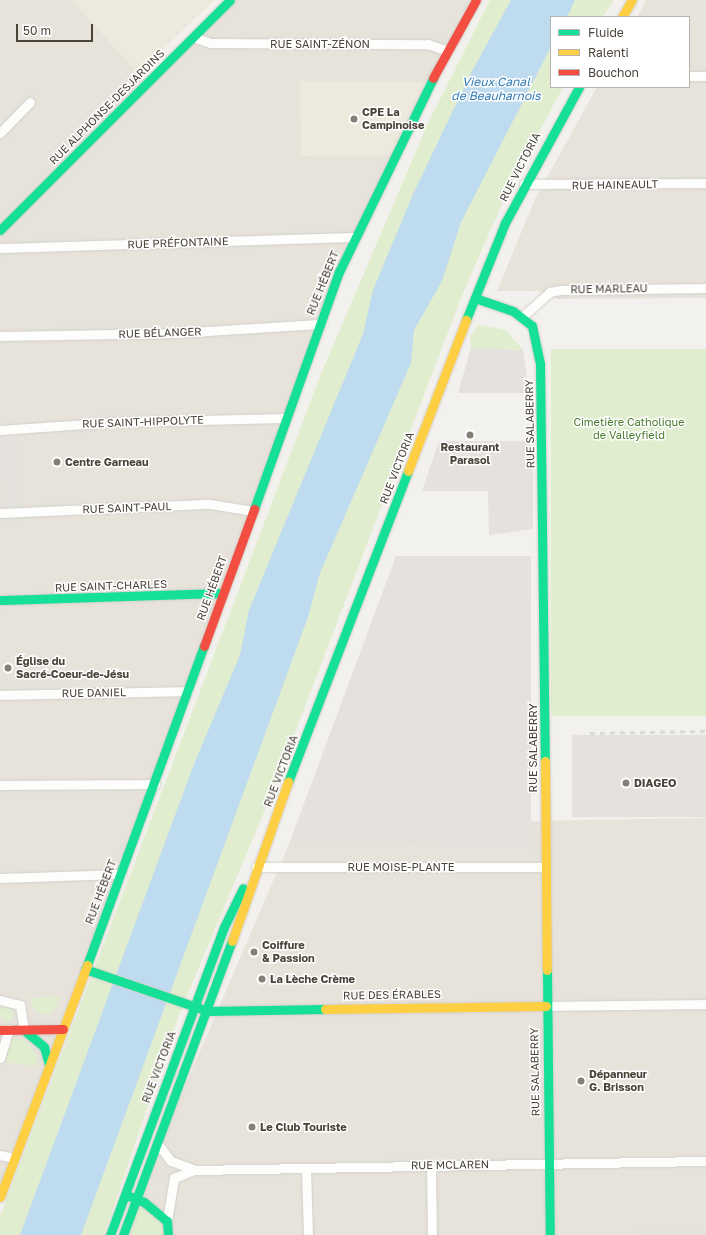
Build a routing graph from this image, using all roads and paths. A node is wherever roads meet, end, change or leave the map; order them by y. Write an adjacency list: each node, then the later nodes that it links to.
1 (230, 0): 5 (street, RUE ALPHONSE-DESJARDINS)
2 (476, 0): 6 (street, RUE HÉBERT)
3 (632, 0): 4 (street)
4 (623, 16)
5 (193, 36): 6 (street, RUE SAINT-ZÉNON); 14 (street, RUE ALPHONSE-DESJARDINS)
6 (446, 51): 15 (street, RUE HÉBERT)
7 (690, 76): 8 (street)
8 (706, 76)
9 (578, 88): 13 (street, RUE VICTORIA)
10 (30, 102): 11 (street)
11 (0, 133)
12 (706, 183): 13 (street, RUE HAINEAULT)
13 (524, 184): 18 (street, RUE VICTORIA)
14 (0, 230)
15 (355, 237): 16 (street, RUE PRÉFONTAINE); 20 (street, RUE HÉBERT)
16 (0, 248)
17 (706, 288): 19 (street, RUE MARLEAU)
18 (475, 298): 19 (street); 32 (street, RUE VICTORIA)
19 (522, 317): 33 (street, RUE SALABERRY)
20 (319, 324): 21 (street, RUE BÉLANGER); 22 (street, RUE HÉBERT)
21 (0, 336)
22 (286, 418): 23 (street, RUE SAINT-HIPPOLYTE); 24 (street, RUE HÉBERT)
23 (0, 430)
24 (253, 510): 25 (street, RUE SAINT-PAUL); 26 (street, RUE HÉBERT)
25 (0, 513)
26 (223, 593): 27 (street, RUE SAINT-CHARLES); 28 (street, RUE HÉBERT)
27 (0, 600)
28 (188, 691): 29 (street, RUE DANIEL); 30 (street, RUE HÉBERT)
29 (0, 695)
30 (155, 784): 31 (street); 34 (street, RUE HÉBERT)
31 (0, 785)
32 (256, 867): 33 (street, RUE MOISE-PLANTE); 40 (street, RUE VICTORIA); 41 (street, RUE VICTORIA)
33 (545, 867): 39 (street, RUE SALABERRY)
34 (121, 874): 35 (street); 36 (street, RUE HÉBERT)
35 (0, 878)
36 (85, 969): 40 (street, RUE DES ÉRABLES); 42 (street, RUE HÉBERT)
37 (0, 1000): 44 (street)
38 (706, 1004): 39 (street, RUE DES ÉRABLES)
39 (546, 1006): 41 (street, RUE DES ÉRABLES); 51 (street, RUE SALABERRY)
40 (194, 1008): 41 (street, RUE DES ÉRABLES); 55 (street, RUE VICTORIA)
41 (208, 1011): 47 (street, RUE VICTORIA)
42 (63, 1029): 44 (street); 46 (street, RUE HÉBERT)
43 (5, 1030): 44 (street); 45 (street)
44 (24, 1030): 46 (street)
45 (0, 1058)
46 (49, 1065): 49 (street, RUE HÉBERT)
47 (158, 1144): 54 (street, RUE MCLAREN); 57 (street, RUE VICTORIA)
48 (0, 1155): 49 (street)
49 (13, 1158): 56 (street, RUE HÉBERT)
50 (706, 1161): 51 (street, RUE MCLAREN)
51 (548, 1163): 52 (street, RUE MCLAREN); 64 (street, RUE SALABERRY)
52 (431, 1166): 53 (street, RUE MCLAREN); 63 (street)
53 (306, 1168): 54 (street, RUE MCLAREN); 62 (street)
54 (194, 1170): 58 (street, RUE MCLAREN)
55 (125, 1194): 57 (street); 59 (street, RUE VICTORIA)
56 (0, 1197)
57 (137, 1198): 58 (street); 60 (street, RUE VICTORIA)
58 (167, 1221): 61 (street)
59 (110, 1235)
60 (123, 1235)
61 (168, 1235)
62 (308, 1235)
63 (432, 1235)
64 (550, 1235)

